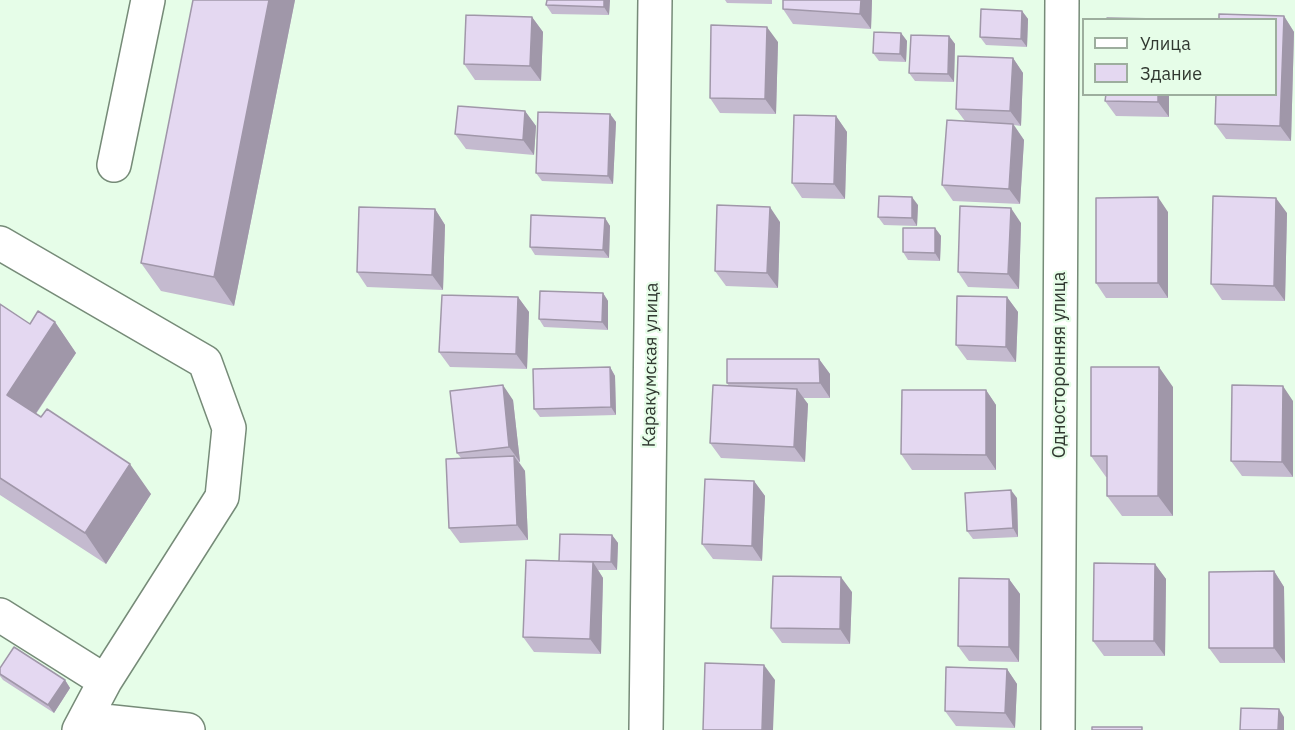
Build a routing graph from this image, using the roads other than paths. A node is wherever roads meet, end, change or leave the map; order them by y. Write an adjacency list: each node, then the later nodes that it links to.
1 (148, 0): 4 (street)
2 (655, 0): 10 (street, Каракумская улица)
3 (1062, 0): 11 (street, Односторонняя улица)
4 (114, 165)
5 (0, 243): 7 (street)
6 (0, 615): 7 (street)
7 (105, 681): 8 (street)
8 (82, 724): 9 (street)
9 (188, 730)
10 (646, 730)
11 (1058, 730)

